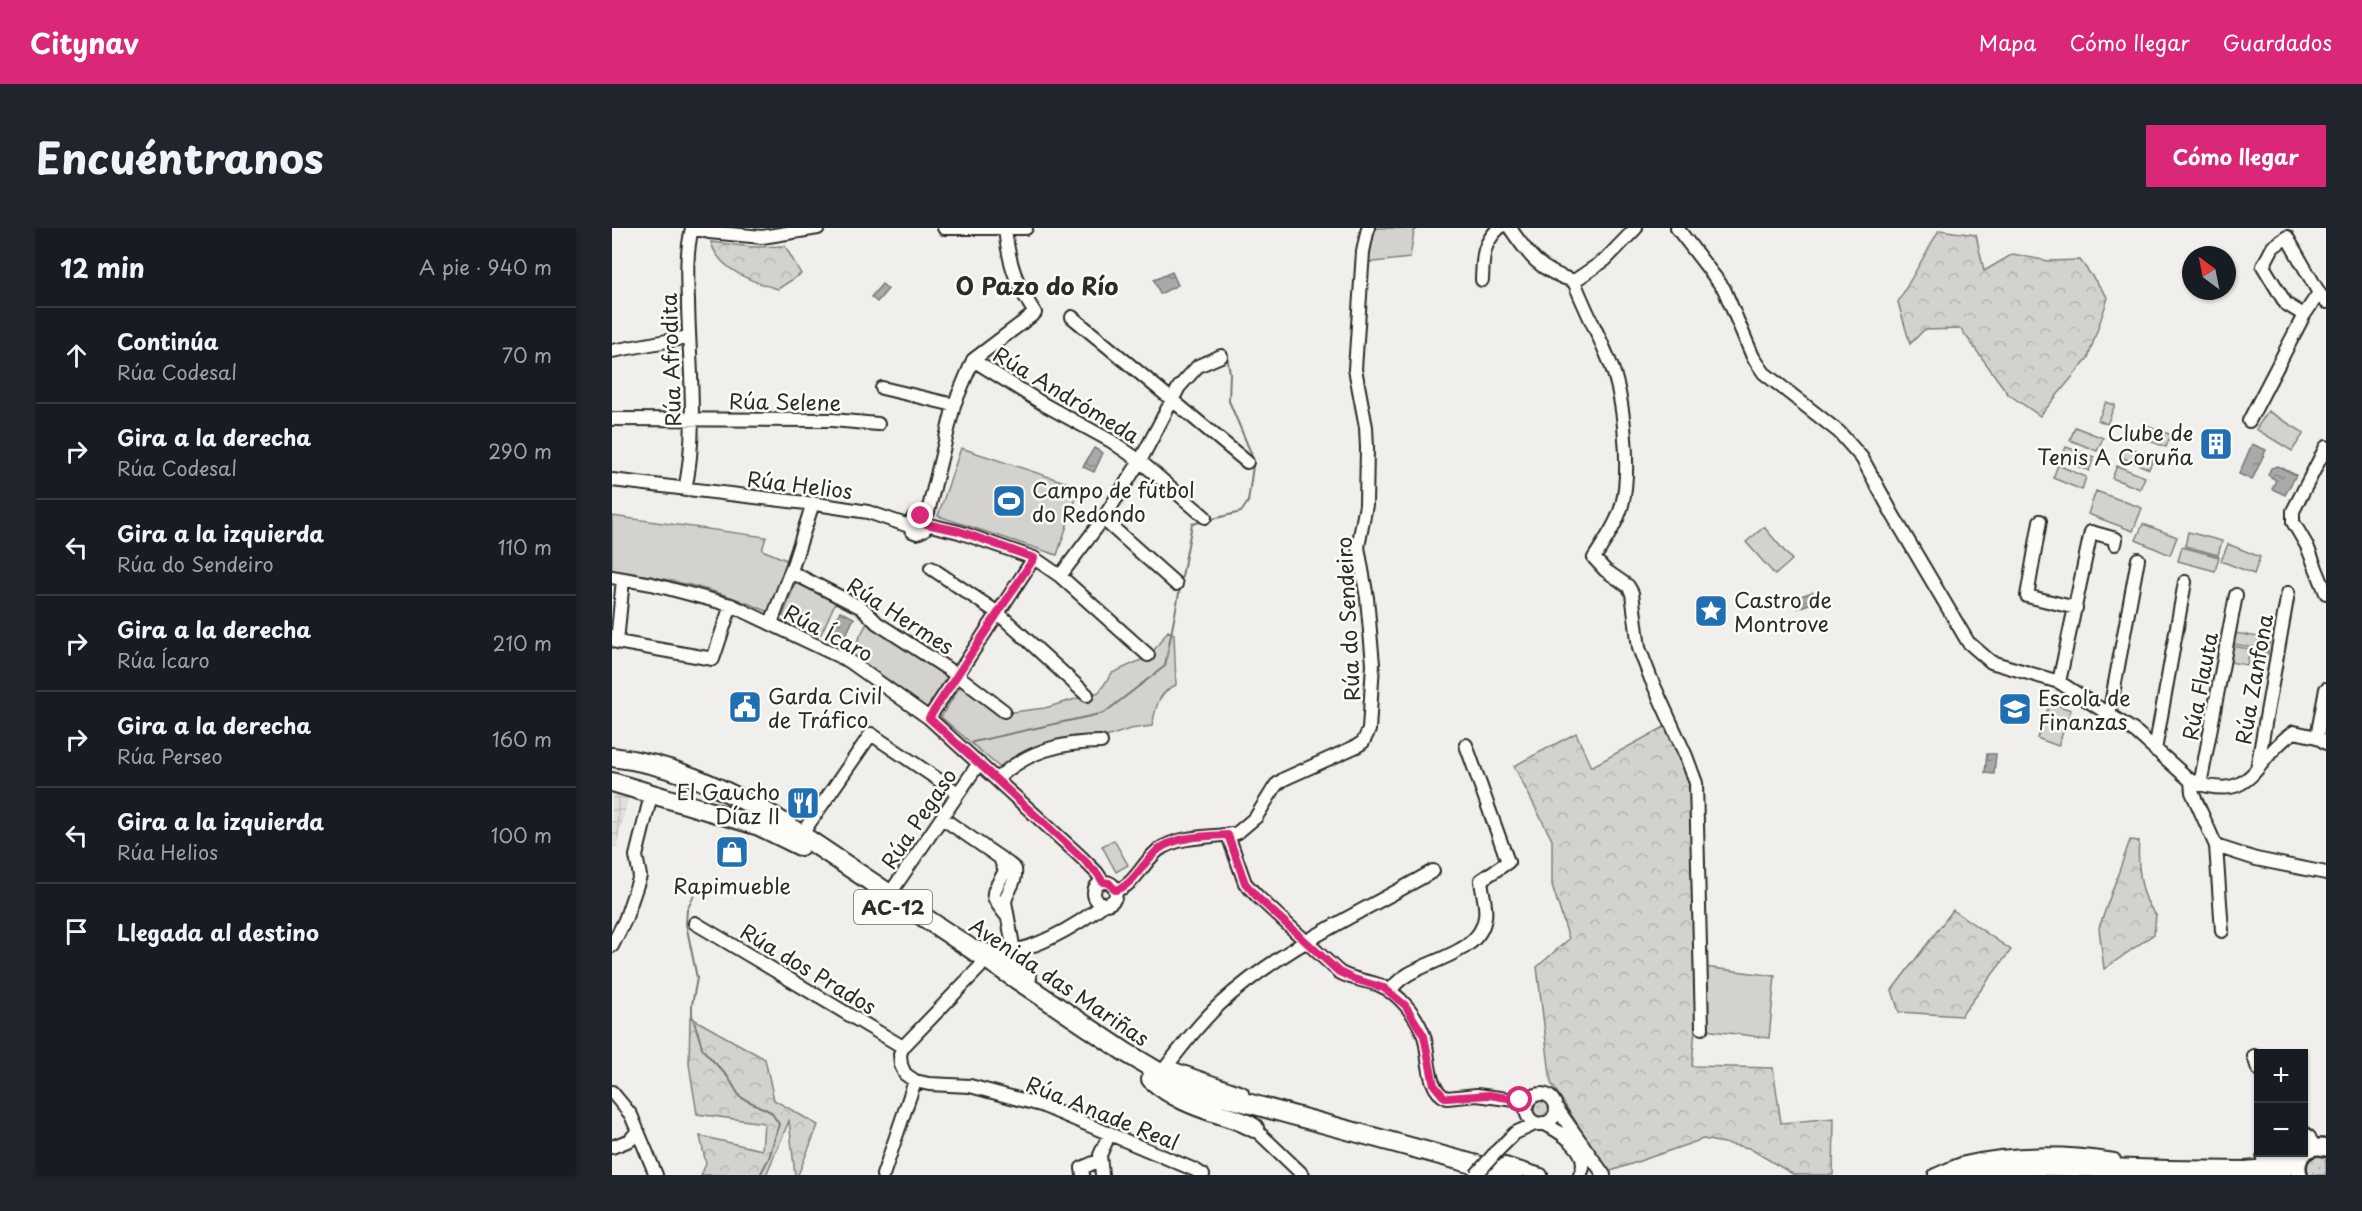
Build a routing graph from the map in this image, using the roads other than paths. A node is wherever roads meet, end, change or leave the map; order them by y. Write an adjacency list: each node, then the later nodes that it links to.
1 (693, 228): 12 (street); 18 (street, Rúa Afrodita)
2 (818, 228): 11 (street)
3 (944, 228): 10 (street)
4 (1026, 228): 10 (street)
5 (1368, 228): 80 (street, Rúa do Sendeiro)
6 (1499, 228): 13 (street)
7 (1510, 228): 14 (street)
8 (1636, 228): 14 (street)
9 (1677, 228): 57 (street)
10 (1005, 229): 21 (street)
11 (787, 231): 12 (street)
12 (763, 233)
13 (1482, 280)
14 (1574, 281): 96 (street)
15 (2322, 298): 16 (street); 16 (street)
16 (2304, 315): 27 (street)
17 (1072, 317): 23 (street)
18 (689, 337): 19 (street); 25 (street, Rúa Afrodita)
19 (612, 351)
20 (1221, 356): 23 (street)
21 (973, 360): 24 (street); 30 (street, Rúa Andrómeda)
22 (882, 388): 24 (street)
23 (1171, 400): 30 (street); 31 (street)
24 (954, 405): 37 (street)
25 (692, 418): 26 (street, Rúa Selene); 28 (street, Rúa Selene); 33 (street, Rúa Afrodita)
26 (612, 419)
27 (2249, 421)
28 (878, 424)
29 (2326, 447): 48 (street)
30 (1140, 461): 35 (street, Rúa Andrómeda); 36 (street)
31 (1247, 462)
32 (612, 480): 33 (street, Rúa Helios)
33 (685, 490): 34 (street, Rúa Helios)
34 (813, 503): 37 (street, Rúa Helios); 43 (street)
35 (1205, 517)
36 (1103, 519): 44 (street); 47 (street)
37 (925, 521): 40 (street)
38 (2040, 521): 52 (street)
39 (2115, 544): 52 (street)
40 (1034, 558): 44 (street); 53 (street)
41 (2138, 559): 61 (street)
42 (931, 568): 53 (street)
43 (791, 572): 54 (street); 56 (street, Rúa Hermes)
44 (1060, 576): 55 (street)
45 (617, 578): 51 (street, Rúa Ícaro); 51 (street)
46 (2185, 582): 66 (street)
47 (1176, 585)
48 (2325, 586)
49 (2288, 593): 69 (street, Rúa Zanfona)
50 (2236, 595): 73 (street, Rúa Flauta)
51 (732, 605): 54 (street, Rúa Ícaro)
52 (2076, 608): 57 (street)
53 (998, 613): 56 (street); 59 (street)
54 (771, 623): 62 (street, Rúa Ícaro)
55 (1148, 655)
56 (957, 675): 60 (street, Rúa Hermes); 62 (street)
57 (2059, 682): 61 (street)
58 (2326, 689): 63 (street)
59 (1087, 695)
60 (1004, 711)
61 (2109, 715): 66 (street)
62 (929, 718): 68 (street, Rúa Ícaro)
63 (2321, 740): 69 (street)
64 (1101, 742): 71 (street)
65 (1466, 745): 95 (street)
66 (2155, 750): 73 (street)
67 (617, 758): 70 (highway); 76 (highway, Avenida das Mariñas / AC-12)
68 (979, 763): 71 (street, Rúa Ícaro); 74 (street, Rúa Pegaso)
69 (2256, 773): 73 (street)
70 (612, 776)
71 (997, 779): 84 (street, Rúa Ícaro)
72 (612, 782): 75 (highway, Avenida das Mariñas / AC-12)
73 (2195, 783): 81 (street)
74 (958, 793): 77 (street, Rúa Pegaso); 79 (street)
75 (651, 795): 78 (highway, Avenida das Mariñas / AC-12); 92 (street)
76 (738, 796): 78 (highway); 79 (highway, Avenida das Mariñas / AC-12)
77 (942, 818): 86 (street, Rúa Pegaso); 93 (street)
78 (759, 826): 94 (highway, Avenida das Mariñas / AC-12)
79 (801, 835): 86 (highway, Avenida das Mariñas / AC-12)
80 (1228, 835): 85 (street, Rúa do Sendeiro); 90 (street)
81 (2216, 846): 83 (street); 89 (street)
82 (1433, 871): 90 (street)
83 (2326, 873)
84 (1103, 882): 85 (street); 87 (street, Rúa do Sendeiro)
85 (1115, 890): 87 (street, Rúa do Sendeiro)
86 (889, 895): 91 (highway, Avenida das Mariñas / AC-12)
87 (1099, 901): 93 (street, Rúa do Sendeiro)
88 (695, 923): 98 (street, Rúa dos Prados)
89 (2222, 931)
90 (1307, 941): 95 (street); 99 (street)
91 (961, 942): 93 (street); 97 (highway, Avenida das Mariñas / AC-12)
92 (612, 946)
93 (1011, 956): 97 (highway)
94 (980, 967): 98 (street); 100 (highway, Avenida das Mariñas / AC-12)
95 (1390, 992): 104 (street)
96 (1702, 1028)
97 (1102, 1036): 99 (street); 122 (highway, Avenida das Mariñas / AC-12)
98 (903, 1047): 101 (street)
99 (1166, 1066): 123 (street)
100 (1151, 1079): 105 (highway); 120 (highway, Avenida das Mariñas / AC-12)
101 (915, 1081): 107 (street, Rúa Anade Real); 116 (street)
102 (612, 1092): 106 (street)
103 (1556, 1107): 104 (street); 104 (street); 125 (street)
104 (1531, 1113): 121 (street, bridge); 124 (street)
105 (1254, 1128): 114 (street)
106 (637, 1132): 108 (street); 115 (street)
107 (1110, 1134): 110 (street); 119 (street, Rúa Anade Real)
108 (612, 1146)
109 (2313, 1147): 111 (highway); 113 (main road)
110 (1100, 1160): 117 (street); 118 (street)
111 (2111, 1165): 112 (highway); 113 (highway); 126 (street); 128 (highway)
112 (2007, 1170): 127 (highway); 128 (highway)
113 (2292, 1171)
114 (1301, 1172)
115 (656, 1175)
116 (883, 1175)
117 (1083, 1175)
118 (1102, 1175)
119 (1203, 1175)
120 (1467, 1175)
121 (1476, 1175)
122 (1514, 1175)
123 (1541, 1175)
124 (1580, 1175)
125 (1605, 1175)
126 (1935, 1175)
127 (1956, 1175)
128 (2059, 1175)

